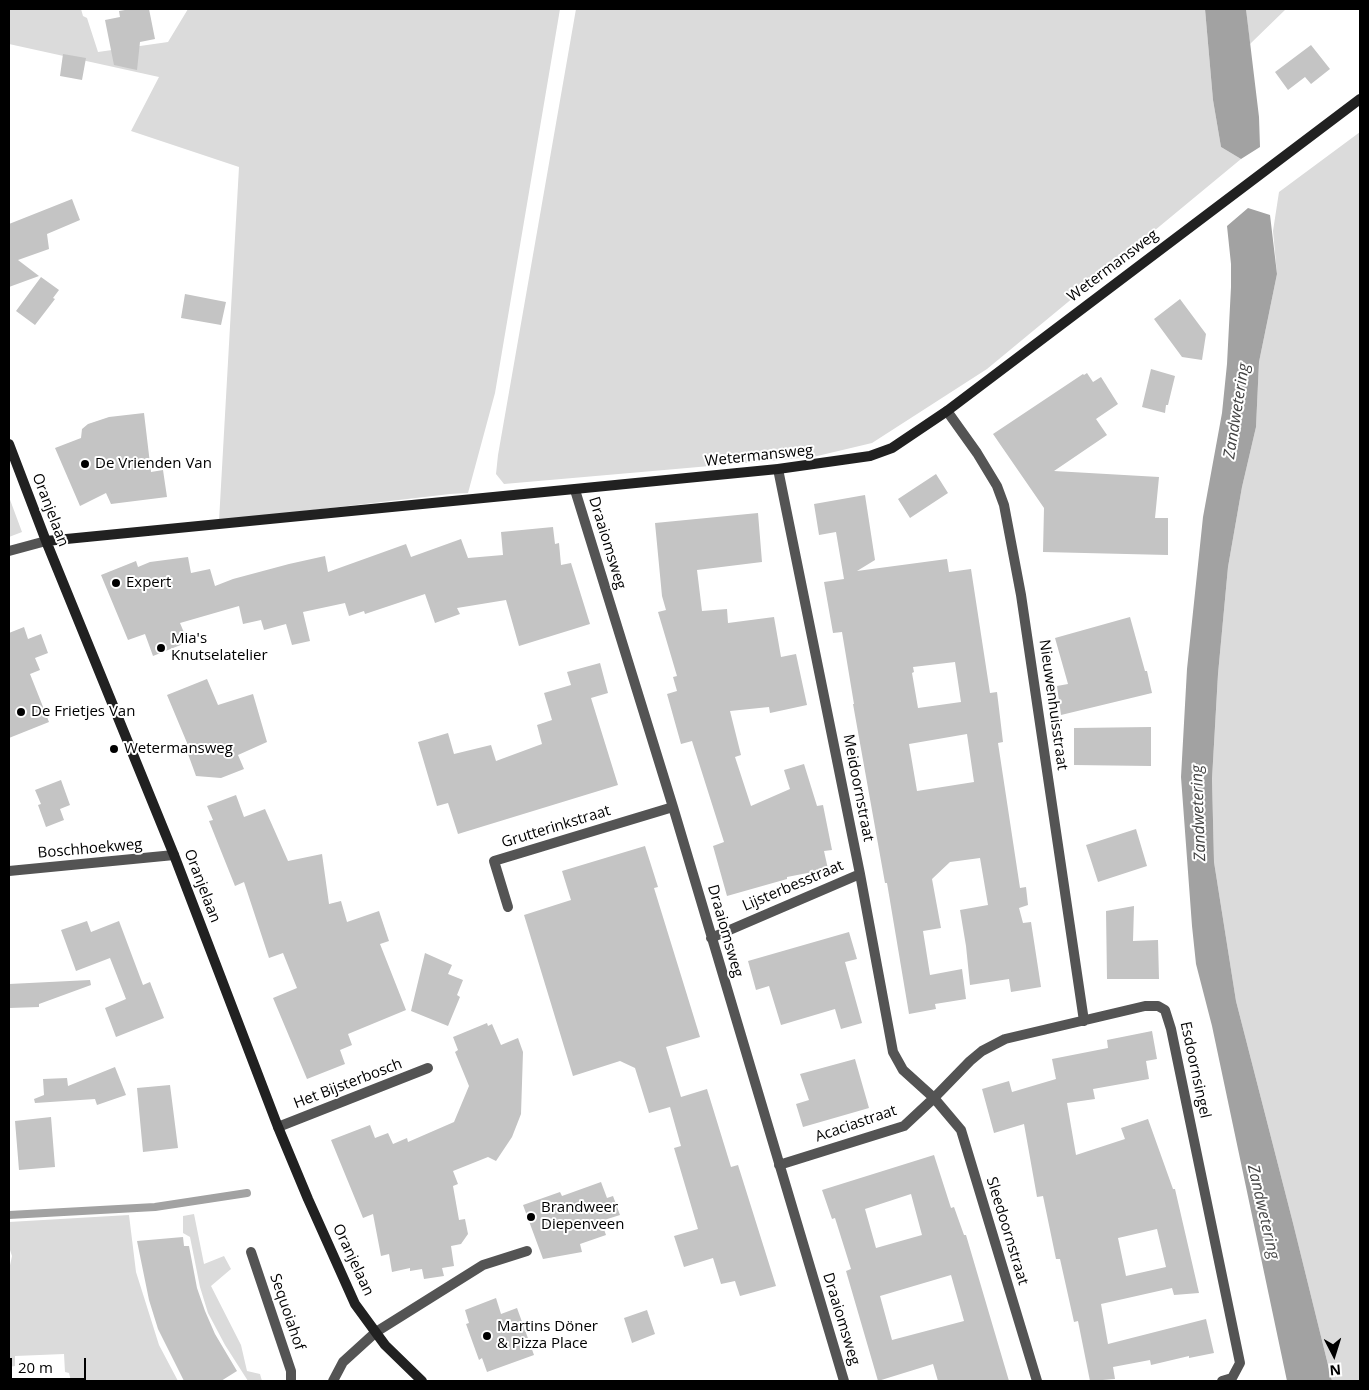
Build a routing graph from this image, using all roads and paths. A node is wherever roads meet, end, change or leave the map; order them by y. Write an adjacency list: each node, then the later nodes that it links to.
1 (1360, 98): 2 (street, Wetermansweg)
2 (947, 410): 4 (street, Wetermansweg); 14 (street, Nieuwenhuisstraat)
3 (9, 444): 6 (street, Oranjelaan)
4 (778, 469): 5 (street, Wetermansweg); 11 (street, Meidoornstraat)
5 (575, 490): 6 (street, Wetermansweg); 8 (street, Draaiomsweg)
6 (46, 540): 7 (street); 9 (street, Oranjelaan)
7 (9, 551)
8 (673, 807): 12 (street, Grutterinkstraat); 13 (street, Draaiomsweg)
9 (174, 855): 10 (street, Boschhoekweg); 17 (street, Oranjelaan)
10 (9, 871)
11 (860, 874): 13 (street, Lijsterbesstraat); 16 (street, Meidoornstraat)
12 (508, 907)
13 (711, 938): 18 (street, Draaiomsweg)
14 (1084, 1021): 16 (street, Esdoornsingel); 27 (street, Esdoornsingel)
15 (428, 1068): 17 (street, Het Bijsterbosch)
16 (934, 1098): 18 (street, Acaciastraat); 26 (street, Sleedoornstraat)
17 (278, 1127): 21 (street, Oranjelaan)
18 (779, 1165): 25 (street, Draaiomsweg)
19 (527, 1251): 21 (street)
20 (251, 1252): 22 (street, Sequoiahof)
21 (376, 1332): 23 (street); 24 (street, Oranjelaan)
22 (291, 1381)
23 (333, 1381)
24 (422, 1381)
25 (844, 1381)
26 (1037, 1381)
27 (1222, 1381)

